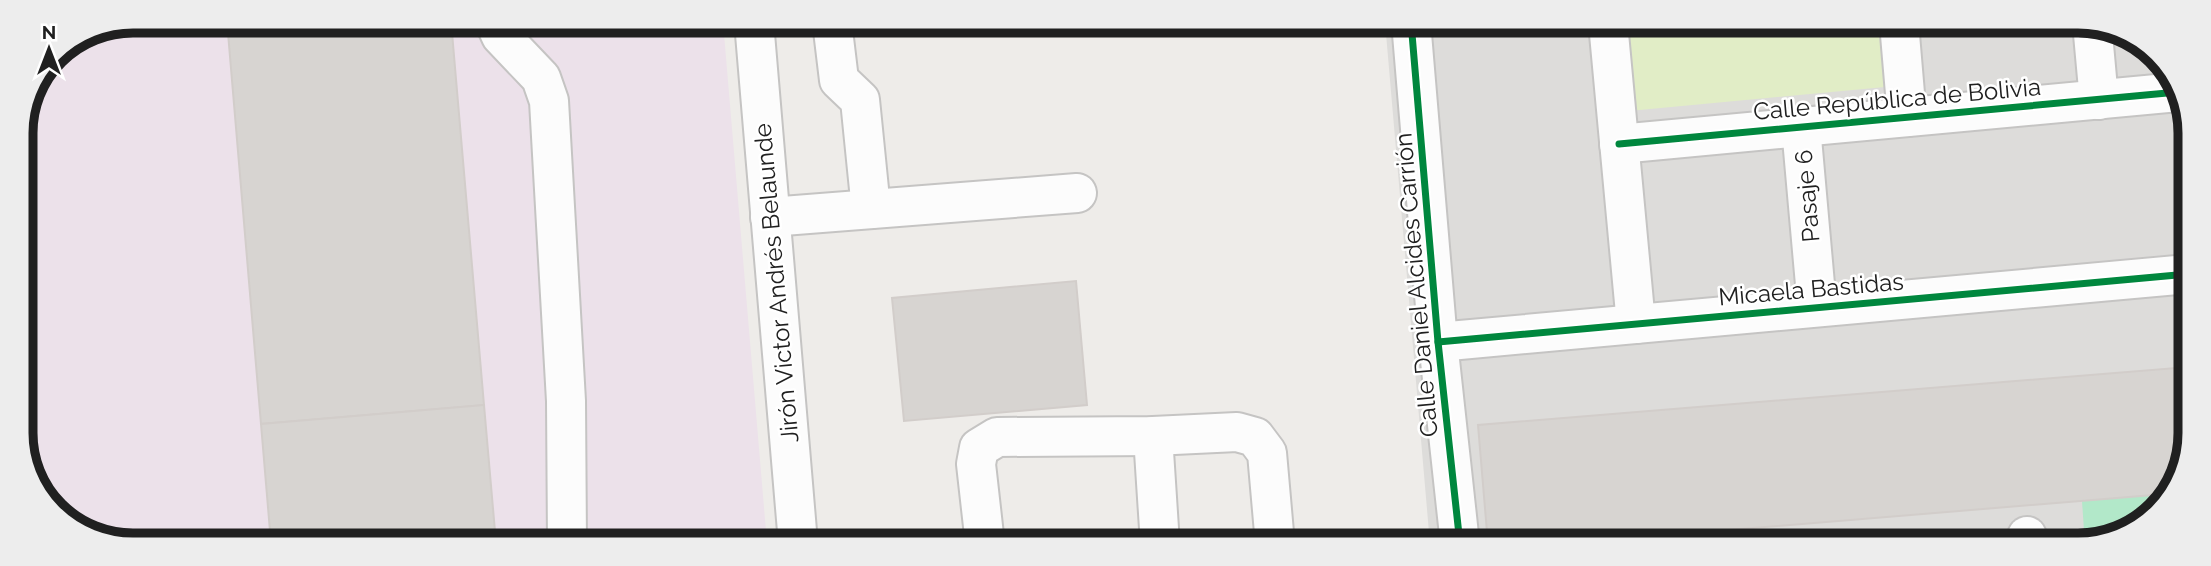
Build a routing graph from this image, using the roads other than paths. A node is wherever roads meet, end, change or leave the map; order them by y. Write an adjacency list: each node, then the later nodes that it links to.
1 (500, 33): 21 (street)
2 (755, 33): 15 (street, Jirón Victor Andrés Belaunde)
3 (833, 33): 14 (street)
4 (1412, 33): 19 (street, Calle Daniel Alcides Carrión)
5 (1609, 33): 12 (street)
6 (1900, 33): 10 (street)
7 (2093, 35): 9 (street)
8 (2168, 93): 9 (street, Calle República de Bolivia)
9 (2099, 100): 10 (street, Calle República de Bolivia)
10 (1908, 117): 11 (street, Calle República de Bolivia)
11 (1801, 127): 12 (street, Calle República de Bolivia); 17 (street, Pasaje 6)
12 (1619, 144): 18 (street)
13 (1077, 192): 14 (street)
14 (871, 209): 15 (street)
15 (770, 217): 22 (street, Jirón Victor Andrés Belaunde)
16 (2178, 275): 17 (street, Micaela Bastidas)
17 (1817, 307): 18 (street, Micaela Bastidas)
18 (1636, 324): 19 (street, Micaela Bastidas)
19 (1438, 342): 26 (street, Calle Daniel Alcides Carrión)
20 (1153, 436): 23 (street); 24 (street); 25 (street)
21 (567, 533)
22 (797, 533)
23 (984, 533)
24 (1159, 533)
25 (1274, 533)
26 (1459, 533)

